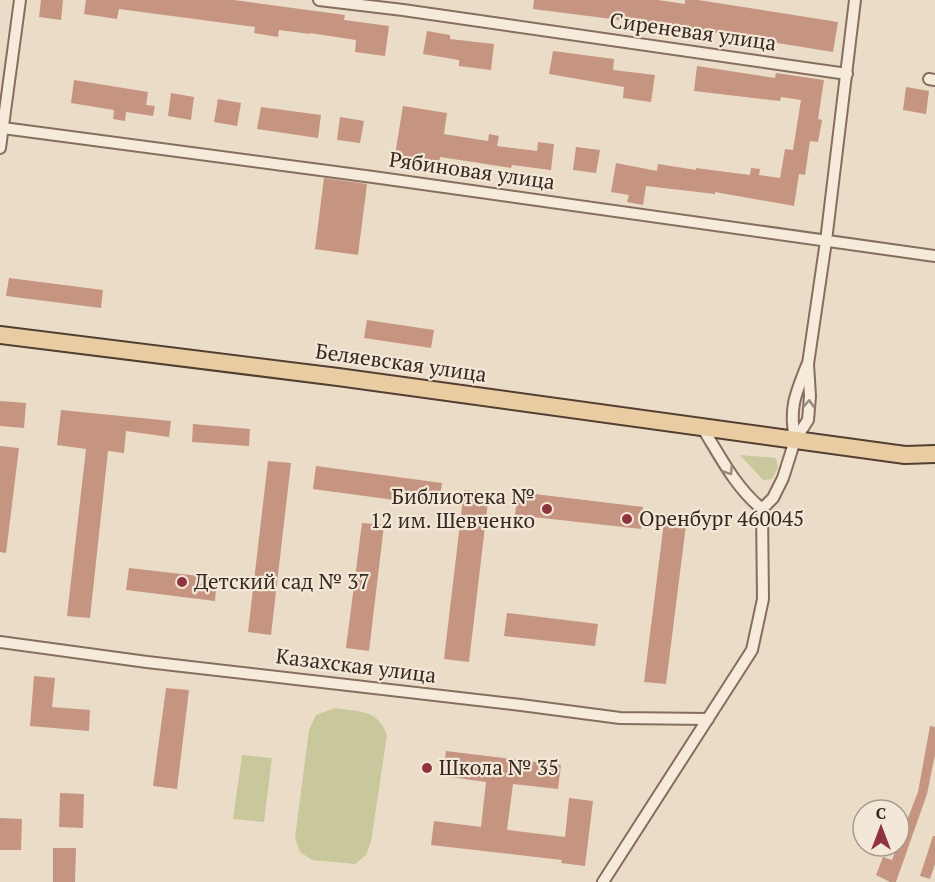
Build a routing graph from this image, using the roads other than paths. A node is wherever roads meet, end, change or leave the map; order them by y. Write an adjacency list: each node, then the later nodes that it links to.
1 (21, 0): 6 (street)
2 (319, 0): 4 (street, Сиреневая улица)
3 (855, 0): 5 (street)
4 (403, 5): 5 (street, Сиреневая улица)
5 (847, 74): 8 (street)
6 (3, 128): 7 (street); 8 (street, Рябиновая улица)
7 (0, 148)
8 (826, 242): 9 (street, Рябиновая улица); 11 (street)
9 (935, 256)
10 (0, 335): 12 (main road, Беляевская улица)
11 (808, 364): 13 (street); 13 (street, one-way to 11)
12 (702, 427): 13 (main road, Беляевская улица); 17 (street, one-way to 17)
13 (795, 440): 15 (main road, Беляевская улица); 17 (street)
14 (935, 454): 15 (main road)
15 (905, 455): 16 (main road)
16 (935, 465)
17 (762, 509): 19 (street)
18 (0, 642): 19 (street, Казахская улица)
19 (708, 719): 20 (street)
20 (603, 882)

